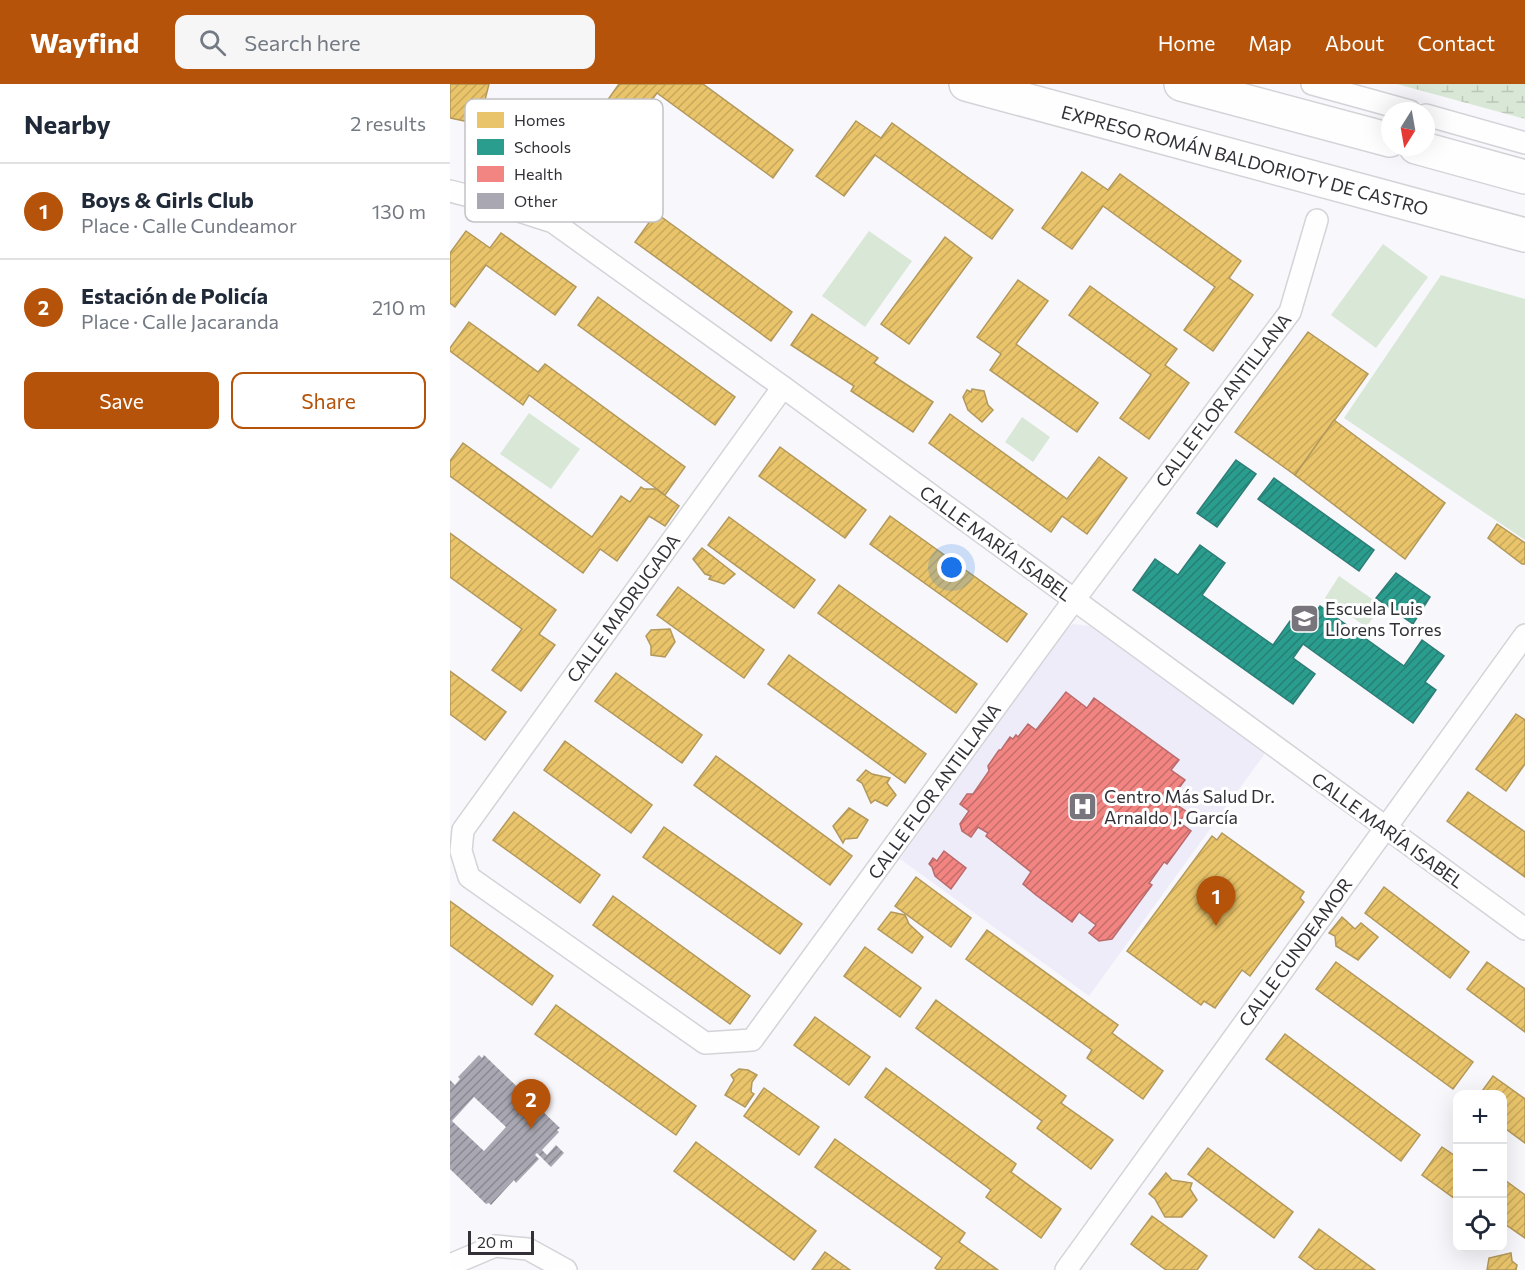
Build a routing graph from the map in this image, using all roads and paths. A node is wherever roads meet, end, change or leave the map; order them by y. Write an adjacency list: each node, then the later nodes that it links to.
1 (966, 84): 16 (highway, EXPRESO ROMÁN BALDORIOTY DE CASTRO)
2 (1181, 84): 6 (highway)
3 (1312, 84): 4 (street)
4 (1381, 103)
5 (1435, 118): 7 (street)
6 (1381, 137)
7 (1525, 143)
8 (1435, 145): 10 (highway)
9 (1435, 152): 11 (highway)
10 (1525, 161)
11 (1525, 177)
12 (450, 191): 13 (street, CALLE MARÍA ISABEL)
13 (465, 195)
14 (1317, 220): 18 (street, CALLE FLOR ANTILLANA)
15 (553, 222): 17 (street, CALLE MARÍA ISABEL)
16 (1525, 235)
17 (783, 387): 18 (street, CALLE MARÍA ISABEL); 21 (street, CALLE MADRUGADA)
18 (1074, 600): 20 (street, CALLE MARÍA ISABEL); 21 (street, CALLE FLOR ANTILLANA)
19 (1525, 635): 20 (street, CALLE CUNDEAMOR)
20 (1384, 828): 22 (street, CALLE MARÍA ISABEL); 25 (street, CALLE CUNDEAMOR)
21 (463, 830)
22 (1525, 929)
23 (450, 1265): 24 (street)
24 (566, 1270)
25 (1066, 1270)

